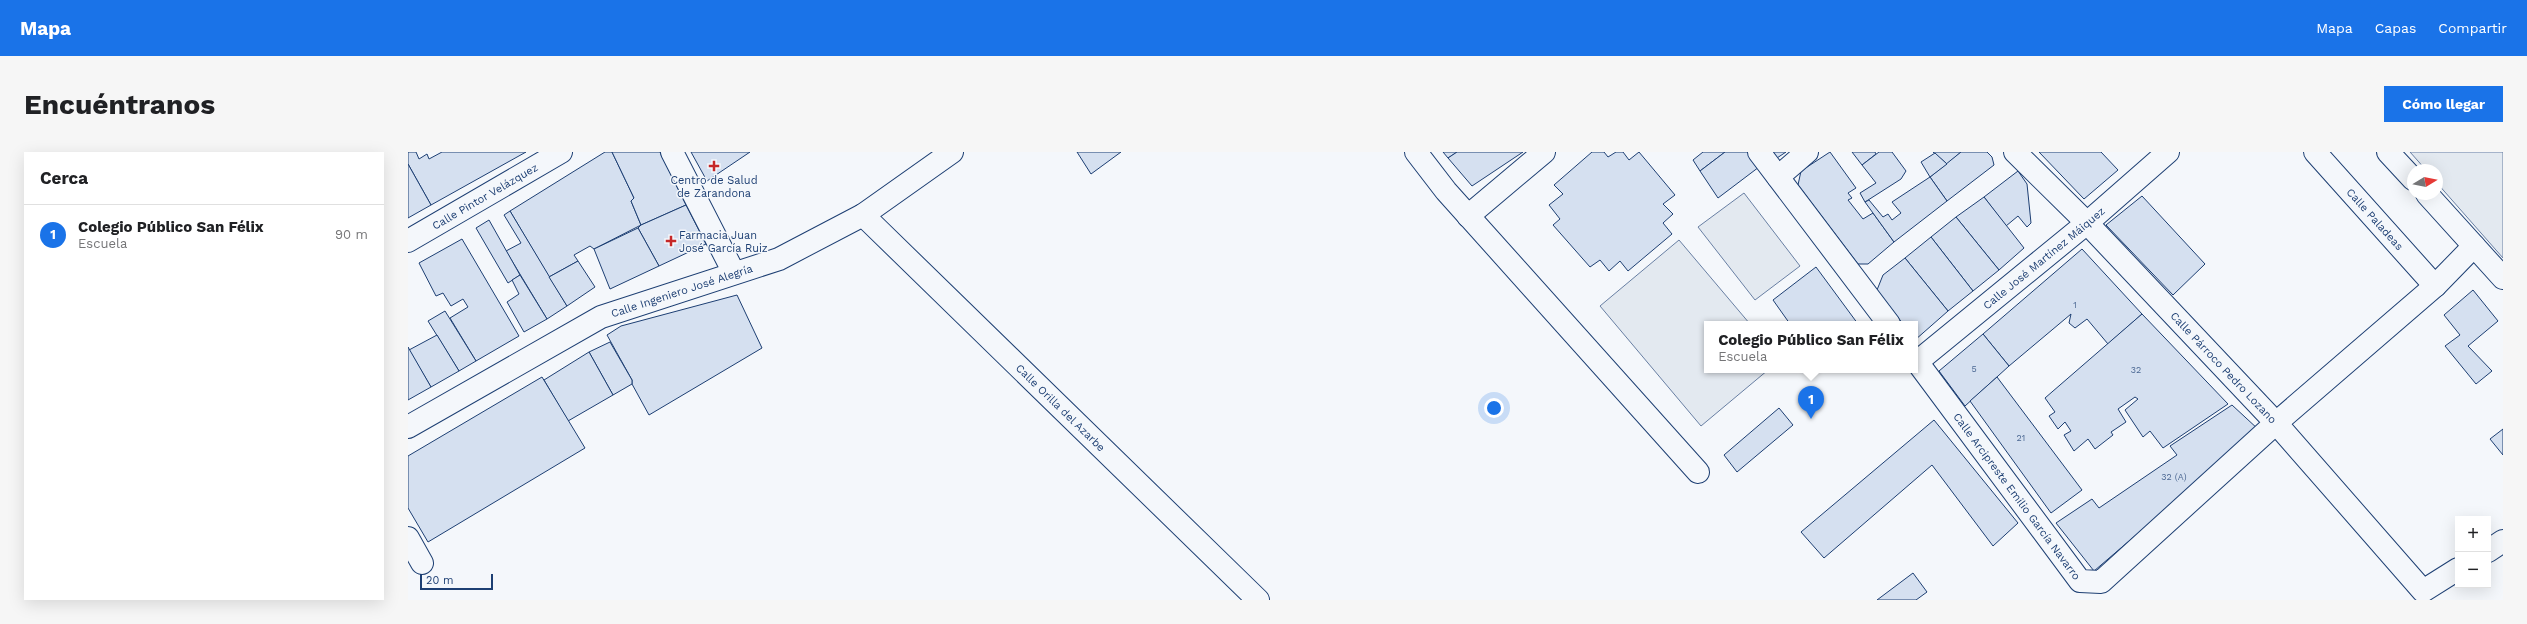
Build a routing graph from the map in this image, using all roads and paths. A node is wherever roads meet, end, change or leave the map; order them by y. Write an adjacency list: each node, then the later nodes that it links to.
1 (561, 152): 18 (street, Calle Pintor Velázquez)
2 (672, 152): 20 (street)
3 (1416, 152): 16 (street)
4 (1544, 152): 16 (street)
5 (1759, 152): 13 (street)
6 (1807, 152): 13 (street)
7 (2015, 152): 17 (street, Calle Párroco Pedro Lozano)
8 (2168, 152): 17 (street, Calle José Martínez Máiquez)
9 (2315, 152): 22 (street, Calle Paladeas)
10 (2388, 152): 12 (street)
11 (950, 153): 15 (street, Calle Ingeniero José Alegría)
12 (2407, 173)
13 (1778, 177): 23 (street)
14 (2432, 200): 19 (street)
15 (863, 215): 20 (street, Calle Ingeniero José Alegría); 34 (street, Calle Orilla del Azarbe)
16 (1468, 216): 28 (street)
17 (2086, 223): 24 (street, Calle José Martínez Máiquez); 26 (street, Calle Párroco Pedro Lozano)
18 (408, 241)
19 (2474, 246): 21 (street); 22 (street)
20 (734, 273): 27 (street, Calle Ingeniero José Alegría)
21 (2503, 278)
22 (2435, 286): 26 (street)
23 (1887, 321)
24 (1918, 358)
25 (1918, 363): 26 (street, Calle Arcipreste Emilio García Navarro)
26 (2276, 423): 33 (street, Calle Párroco Pedro Lozano)
27 (408, 427)
28 (1698, 472)
29 (408, 538): 32 (street)
30 (2503, 541): 31 (street)
31 (2491, 549)
32 (422, 563)
33 (2455, 571)
34 (1258, 600)

